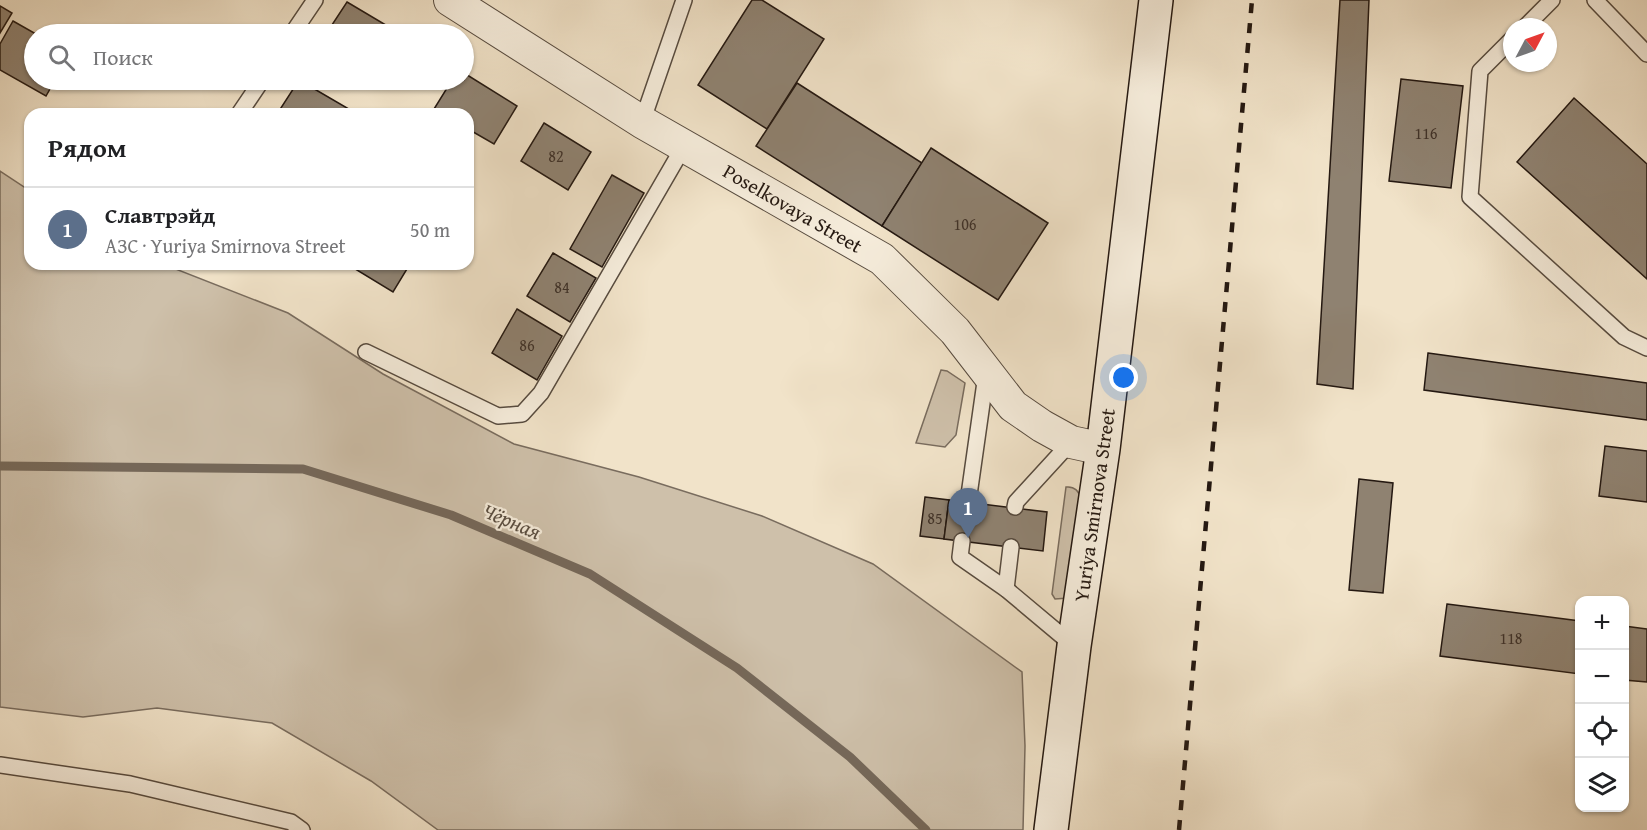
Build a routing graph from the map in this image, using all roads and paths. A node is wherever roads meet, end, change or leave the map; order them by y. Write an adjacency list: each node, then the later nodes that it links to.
1 (315, 0): 8 (lane)
2 (450, 0): 13 (street, Poselkovaya Street)
3 (684, 0): 13 (lane)
4 (1156, 0): 19 (main road, Yuriya Smirnova Street)
5 (1595, 0): 10 (lane)
6 (1548, 1): 7 (lane)
7 (1532, 18)
8 (299, 24)
9 (1503, 48): 15 (lane)
10 (1647, 54)
11 (255, 90): 12 (lane)
12 (243, 108)
13 (642, 122): 14 (street, Poselkovaya Street)
14 (684, 146): 16 (lane); 17 (street, Poselkovaya Street)
15 (1647, 348)
16 (366, 352)
17 (986, 372): 18 (street, Poselkovaya Street); 20 (lane)
18 (1071, 442): 19 (street, Poselkovaya Street); 21 (lane)
19 (1103, 449): 25 (main road, Yuriya Smirnova Street)
20 (968, 501)
21 (1015, 507)
22 (962, 542): 24 (lane)
23 (1011, 548): 24 (lane)
24 (1006, 590): 25 (lane)
25 (1074, 646): 28 (main road, Yuriya Smirnova Street)
26 (0, 765): 27 (lane)
27 (302, 830)
28 (1051, 830)

